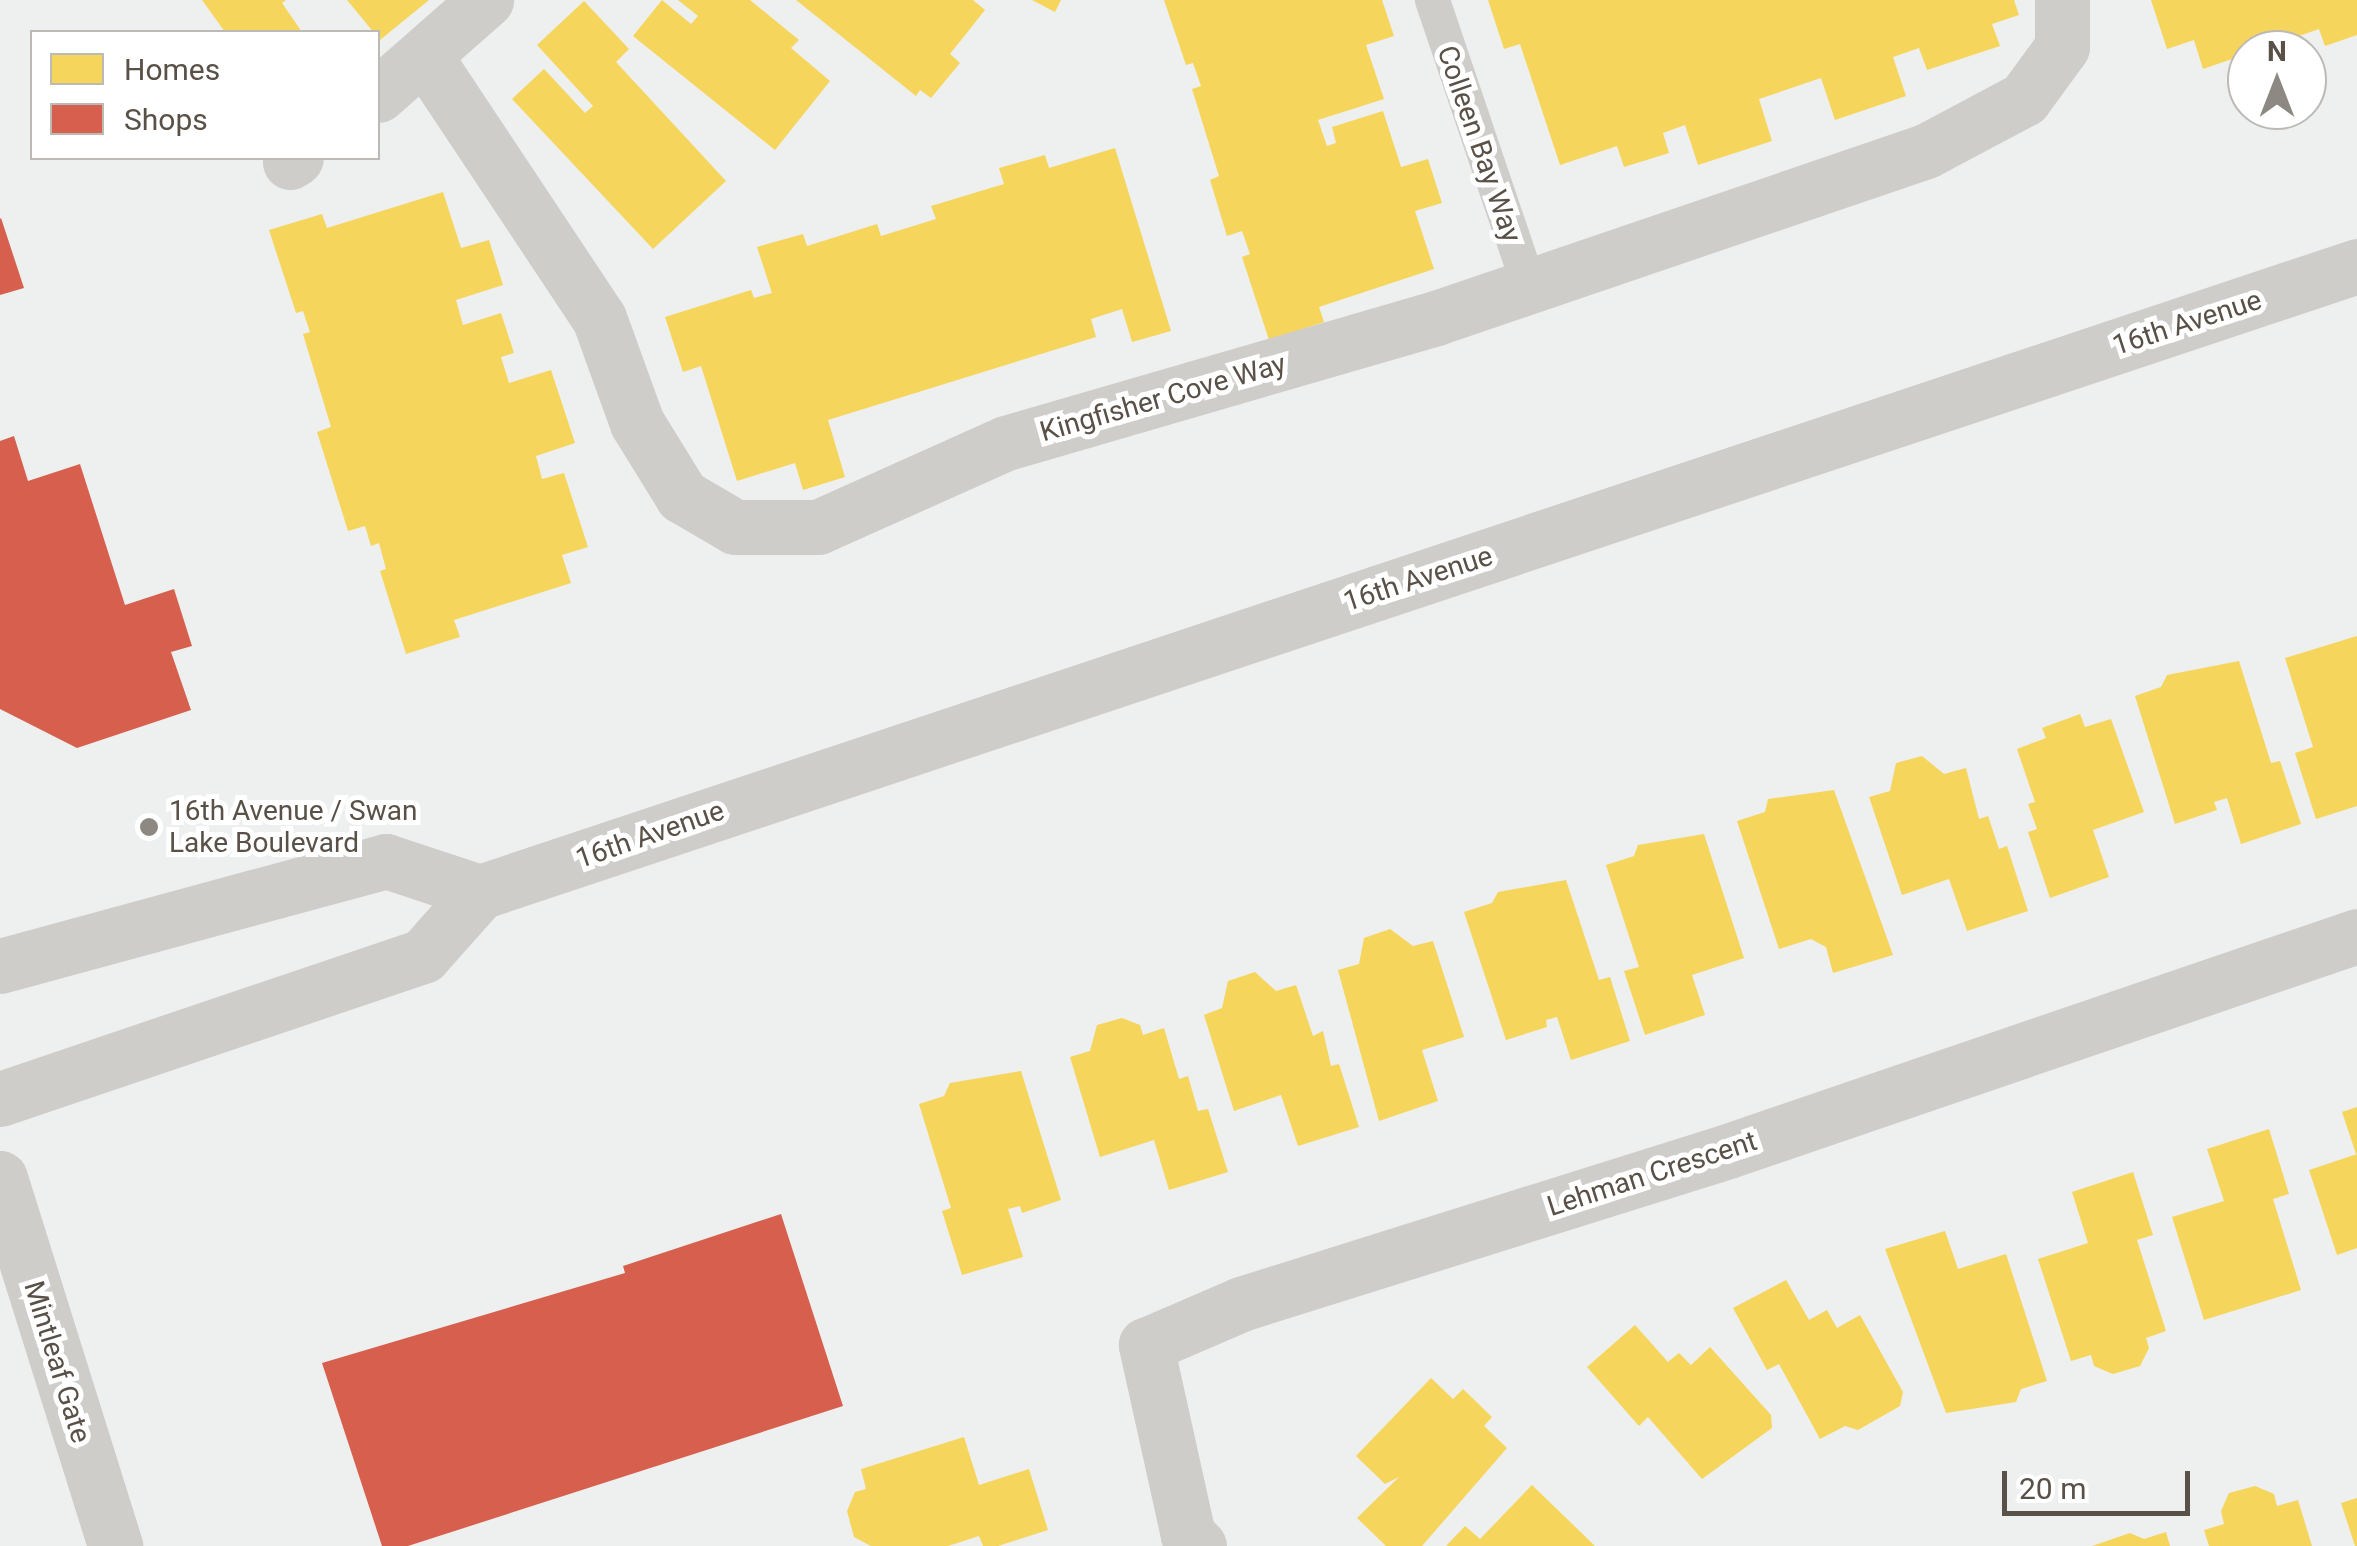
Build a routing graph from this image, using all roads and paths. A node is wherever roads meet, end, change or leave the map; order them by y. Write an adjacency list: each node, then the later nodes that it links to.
1 (486, 0): 4 (street)
2 (1432, 0): 7 (lane, Colleen Bay Way)
3 (2062, 0): 7 (street, Kingfisher Cove Way)
4 (426, 58): 5 (street); 7 (street, Kingfisher Cove Way)
5 (380, 92)
6 (2357, 266): 8 (street, 16th Avenue)
7 (1528, 287)
8 (480, 892): 10 (street); 11 (street, 16th Avenue)
9 (2357, 936): 14 (street, Lehman Crescent)
10 (0, 966)
11 (0, 1099)
12 (0, 1178): 13 (street, Mintleaf Gate)
13 (115, 1546)
14 (1199, 1546)

